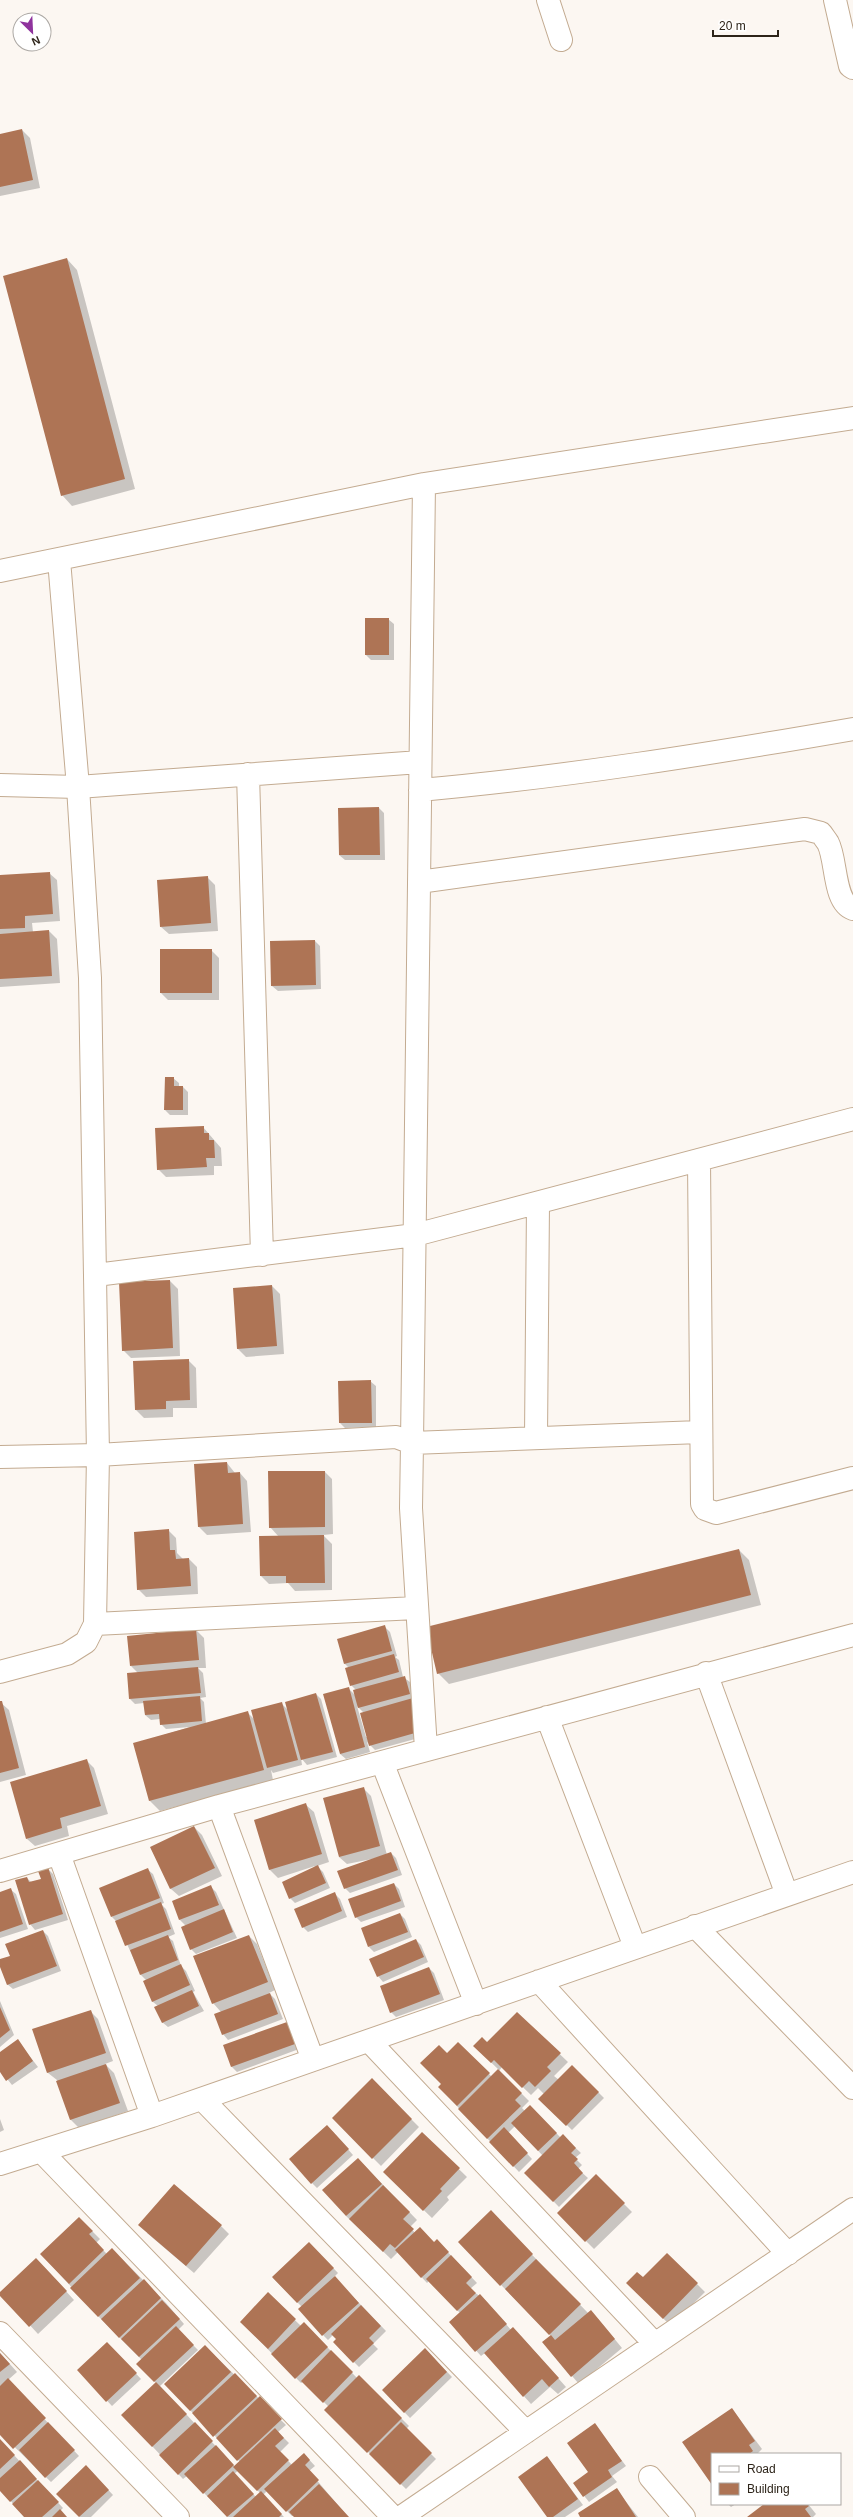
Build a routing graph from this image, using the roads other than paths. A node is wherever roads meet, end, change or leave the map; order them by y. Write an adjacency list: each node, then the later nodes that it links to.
1 (548, 0): 3 (street)
2 (835, 0): 4 (street)
3 (561, 40)
4 (853, 68)
5 (853, 418): 6 (street)
6 (424, 484): 7 (street); 10 (street)
7 (59, 560): 8 (street); 13 (street)
8 (0, 571)
9 (853, 729): 14 (street)
10 (420, 762): 11 (street); 14 (street)
11 (248, 774): 13 (street); 21 (street)
12 (0, 785): 13 (street)
13 (78, 787): 22 (street)
14 (420, 790): 15 (street)
15 (419, 882): 16 (street); 20 (street)
16 (853, 909)
17 (853, 1119): 18 (street)
18 (699, 1160): 19 (street); 23 (street)
19 (538, 1203): 20 (street); 24 (street)
20 (415, 1236): 21 (street); 25 (street)
21 (262, 1255): 22 (street)
22 (96, 1275): 26 (street)
23 (700, 1432): 24 (street); 28 (street)
24 (536, 1438): 25 (street)
25 (412, 1443): 26 (street); 29 (street)
26 (98, 1455): 27 (street); 30 (street)
27 (0, 1457)
28 (853, 1478)
29 (416, 1608): 30 (street); 35 (street)
30 (94, 1624): 32 (street)
31 (853, 1635): 33 (street)
32 (0, 1672)
33 (706, 1673): 34 (street); 41 (street)
34 (547, 1717): 35 (street); 43 (street)
35 (426, 1749): 36 (street)
36 (382, 1762): 37 (street); 45 (street)
37 (219, 1806): 38 (street); 47 (street)
38 (58, 1854): 39 (street); 50 (street)
39 (0, 1871)
40 (853, 1872): 41 (street)
41 (787, 1895): 42 (street)
42 (695, 1926): 43 (street); 48 (street)
43 (635, 1947): 44 (street)
44 (539, 1981): 45 (street); 54 (street)
45 (476, 2004): 46 (street)
46 (368, 2041): 47 (street); 56 (street)
47 (313, 2060): 49 (street)
48 (853, 2088)
49 (202, 2099): 50 (street); 57 (street)
50 (152, 2116): 51 (street)
51 (42, 2151): 52 (street); 60 (street)
52 (0, 2164)
53 (853, 2210): 54 (street)
54 (788, 2254): 56 (street)
55 (0, 2332): 59 (street)
56 (655, 2344): 57 (street)
57 (526, 2432): 61 (street)
58 (650, 2477): 62 (street)
59 (178, 2517)
60 (394, 2517)
61 (401, 2517)
62 (684, 2517)

